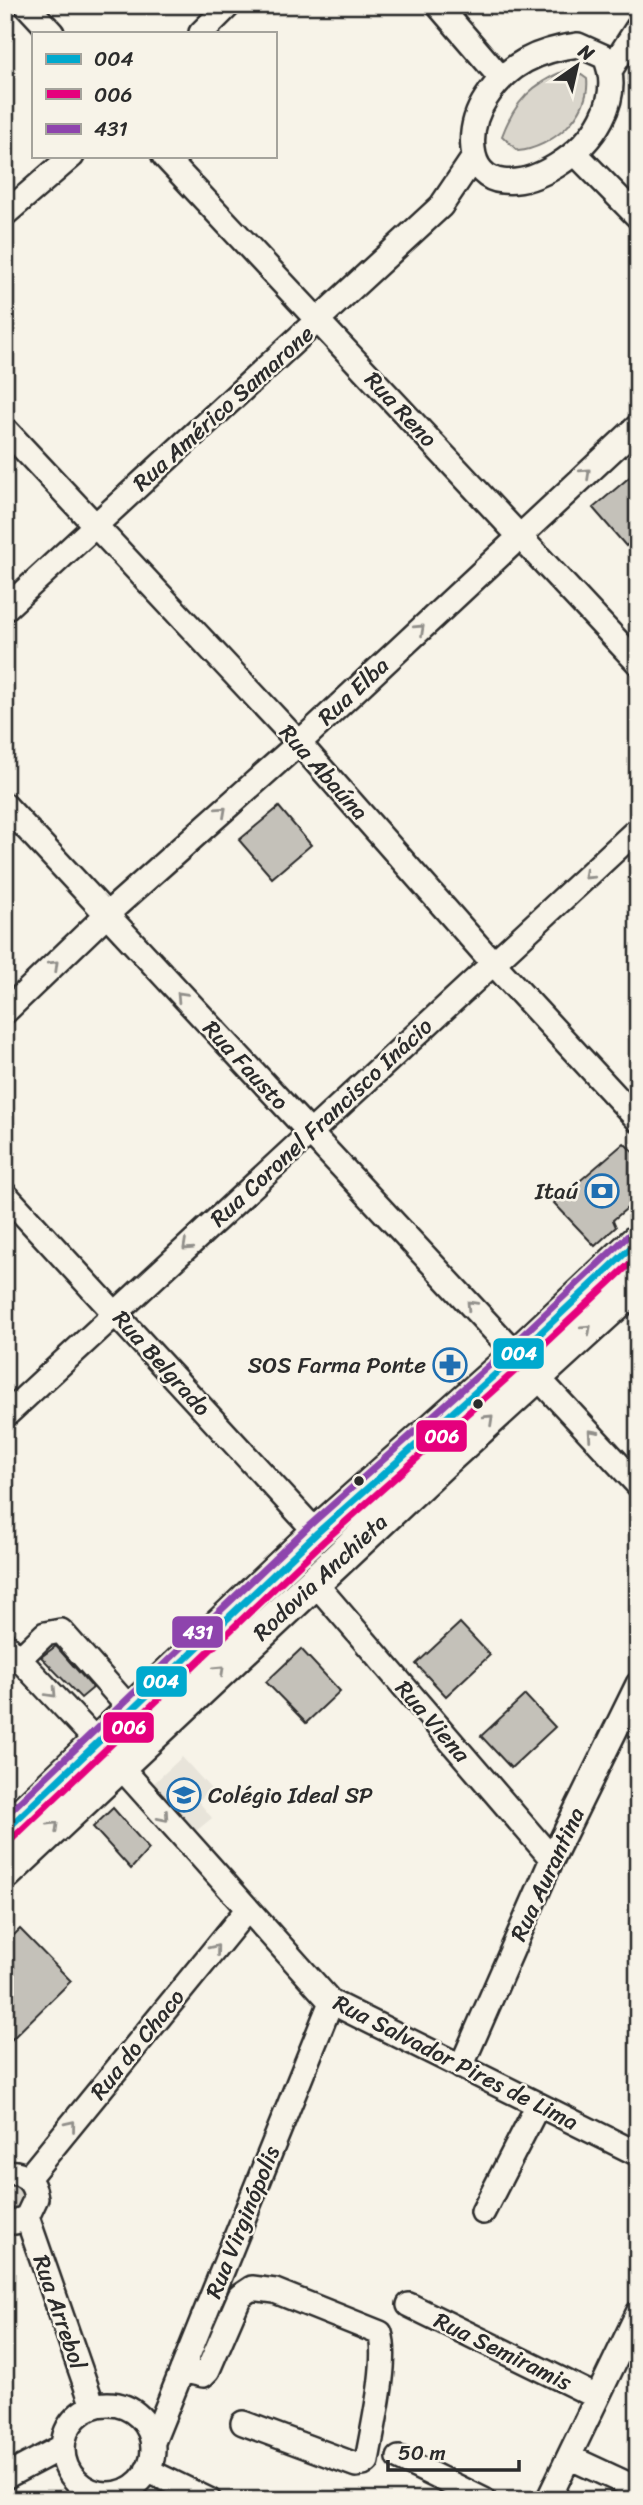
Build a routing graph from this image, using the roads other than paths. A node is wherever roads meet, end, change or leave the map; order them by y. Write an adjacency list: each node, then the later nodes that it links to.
1 (26, 5): 5 (street)
2 (229, 5): 6 (street)
3 (438, 5): 9 (street)
4 (636, 28): 7 (street); 8 (street)
5 (50, 32)
6 (202, 32)
7 (594, 50): 8 (street); 9 (street)
8 (611, 69): 10 (street)
9 (500, 77): 11 (street)
10 (576, 154): 14 (street); 17 (street)
11 (474, 157): 14 (street); 15 (street, Rua Américo Samarone)
12 (70, 158): 16 (street)
13 (166, 158): 18 (street, Rua Reno)
14 (491, 178): 15 (street, Rua Américo Samarone)
15 (440, 206): 18 (street, Rua Américo Samarone)
16 (5, 214)
17 (638, 217)
18 (319, 320): 21 (street, Rua Américo Samarone); 22 (street, Rua Reno)
19 (638, 426): 22 (street, Rua Elba, one-way to 19)
20 (5, 429): 21 (street, Rua Abaúna)
21 (94, 526): 23 (street, Rua Américo Samarone); 25 (street, Rua Abaúna)
22 (518, 536): 24 (street, Rua Reno); 25 (street, Rua Elba, one-way to 22)
23 (5, 609)
24 (638, 663)
25 (299, 743): 28 (street, Rua Elba, one-way to 25); 29 (street, Rua Abaúna)
26 (5, 805): 28 (street, Rua Fausto)
27 (638, 829): 29 (street, Rua Coronel Francisco Inácio, one-way to 29)
28 (106, 915): 30 (street, Rua Elba, one-way to 28); 32 (street, Rua Fausto, one-way to 28)
29 (493, 963): 31 (street, Rua Abaúna); 32 (street, Rua Coronel Francisco Inácio)
30 (5, 1013)
31 (638, 1120)
32 (308, 1132): 36 (street, Rua Coronel Francisco Inácio, one-way to 36); 37 (street, Rua Fausto, one-way to 32)
33 (5, 1194): 36 (street, Rua Belgrado)
34 (638, 1241): 37 (highway, Rodovia Anchieta)
35 (638, 1283): 37 (highway, Rodovia Anchieta, one-way to 35)
36 (117, 1313): 38 (street, Rua Coronel Francisco Inácio); 40 (street, Rua Belgrado)
37 (527, 1364): 39 (street, Rua Fausto, one-way to 37); 40 (highway, Rodovia Anchieta); 41 (highway, Rodovia Anchieta, one-way to 37)
38 (5, 1416)
39 (638, 1485)
40 (317, 1533): 44 (highway, Rodovia Anchieta)
41 (314, 1582): 45 (highway, Rodovia Anchieta, one-way to 41); 47 (street, Rua Viena)
42 (12, 1651): 44 (street); 45 (street, Rua Salvador Pires de Lima, one-way to 45)
43 (638, 1684): 47 (street, Rua Aurantina)
44 (131, 1710): 45 (highway, Rodovia Anchieta)
45 (108, 1754): 46 (highway, Rodovia Anchieta); 48 (highway, Rodovia Anchieta, one-way to 45); 49 (street, Rua Salvador Pires de Lima, one-way to 49)
46 (5, 1831)
47 (552, 1859): 51 (street, Rua Aurantina)
48 (5, 1873)
49 (246, 1911): 50 (street, Rua Salvador Pires de Lima); 54 (street, Rua do Chaco, one-way to 49)
50 (331, 2003): 51 (street, Rua Salvador Pires de Lima); 57 (street, Rua Virginópolis)
51 (461, 2067): 52 (street, Rua Salvador Pires de Lima)
52 (538, 2105): 53 (street, Rua Salvador Pires de Lima); 55 (street)
53 (638, 2154)
54 (16, 2176): 56 (street)
55 (483, 2212)
56 (16, 2219): 63 (street, Rua Arrebol)
57 (225, 2264): 58 (street); 61 (street, Rua Virginópolis)
58 (323, 2300)
59 (409, 2305): 62 (street, Rua Semiramis)
60 (638, 2313): 62 (street)
61 (182, 2370): 64 (street); 65 (street, Rua Virginópolis)
62 (597, 2397): 67 (street)
63 (93, 2406): 65 (street); 66 (street)
64 (243, 2423)
65 (153, 2442): 70 (street)
66 (62, 2447): 69 (street); 70 (street)
67 (569, 2457): 71 (street); 74 (street)
68 (399, 2458): 73 (street)
69 (5, 2477)
70 (138, 2485): 72 (street)
71 (638, 2489)
72 (209, 2500)
73 (484, 2500)
74 (548, 2500)

